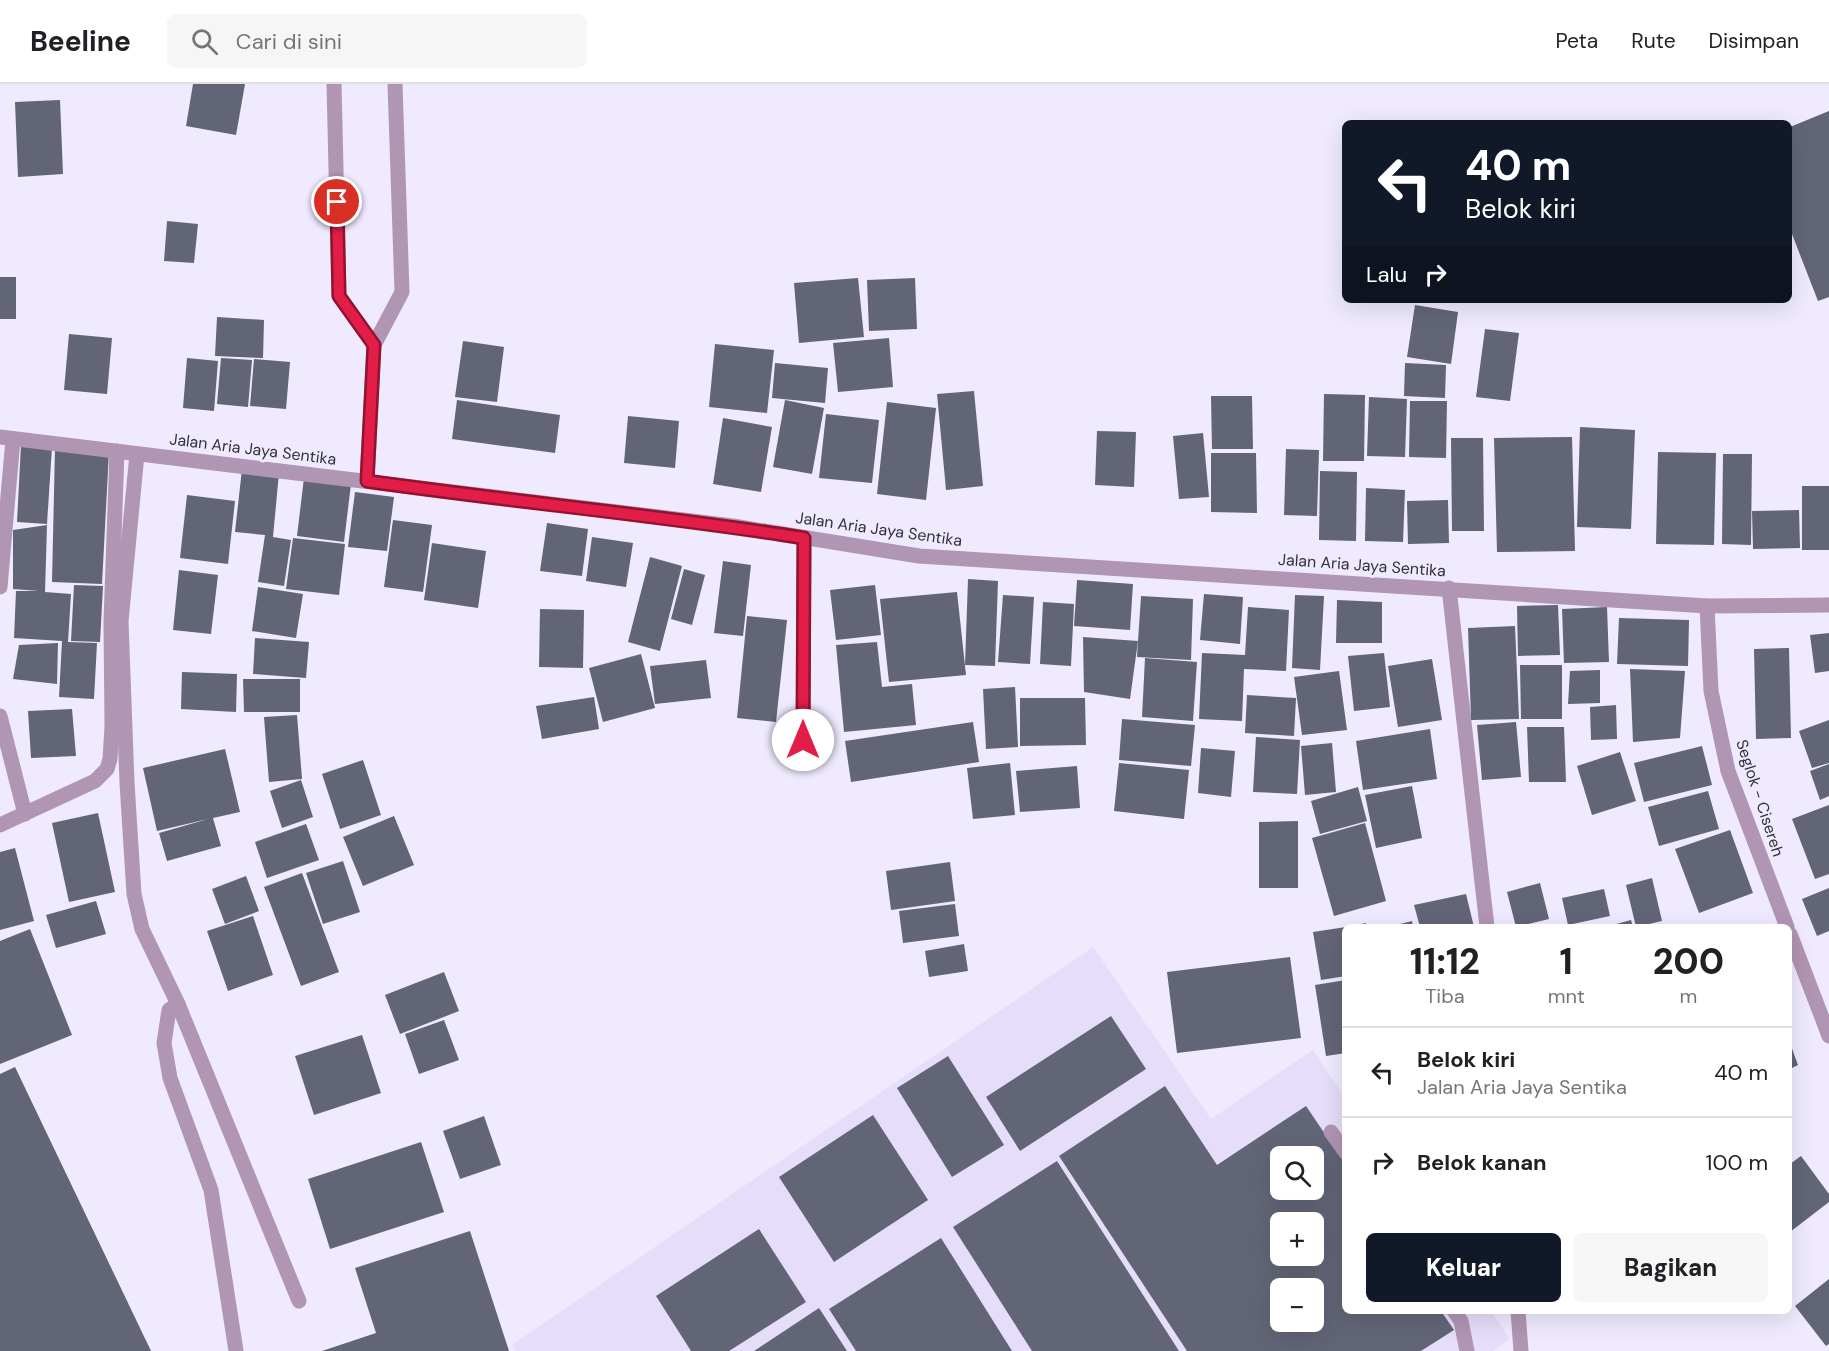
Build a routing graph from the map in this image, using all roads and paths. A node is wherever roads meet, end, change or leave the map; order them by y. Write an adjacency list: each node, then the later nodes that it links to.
1 (334, 84): 3 (street)
2 (396, 84): 3 (street)
3 (374, 345): 7 (street)
4 (6, 438): 5 (street, Jalan Aria Jaya Sentika); 9 (street)
5 (117, 451): 6 (street, Jalan Aria Jaya Sentika); 15 (street)
6 (137, 454): 7 (street, Jalan Aria Jaya Sentika); 20 (street)
7 (367, 481): 8 (street, Jalan Aria Jaya Sentika)
8 (804, 538): 10 (street, Jalan Aria Jaya Sentika); 14 (street)
9 (0, 587)
10 (1449, 588): 12 (street, Jalan Aria Jaya Sentika); 17 (street)
11 (1829, 605): 12 (street, Jalan Aria Jaya Sentika)
12 (1707, 606): 18 (street, Seglok - Cisereh)
13 (0, 716): 15 (street)
14 (803, 740)
15 (25, 814): 16 (street)
16 (0, 825)
17 (1488, 924)
18 (1786, 924)
19 (1792, 939): 21 (street)
20 (178, 1004): 24 (street); 27 (street)
21 (1829, 1036)
22 (1331, 1132): 23 (street)
23 (1342, 1147)
24 (299, 1301)
25 (1456, 1314): 28 (street)
26 (1518, 1314): 29 (street)
27 (236, 1351)
28 (1467, 1351)
29 (1521, 1351)

